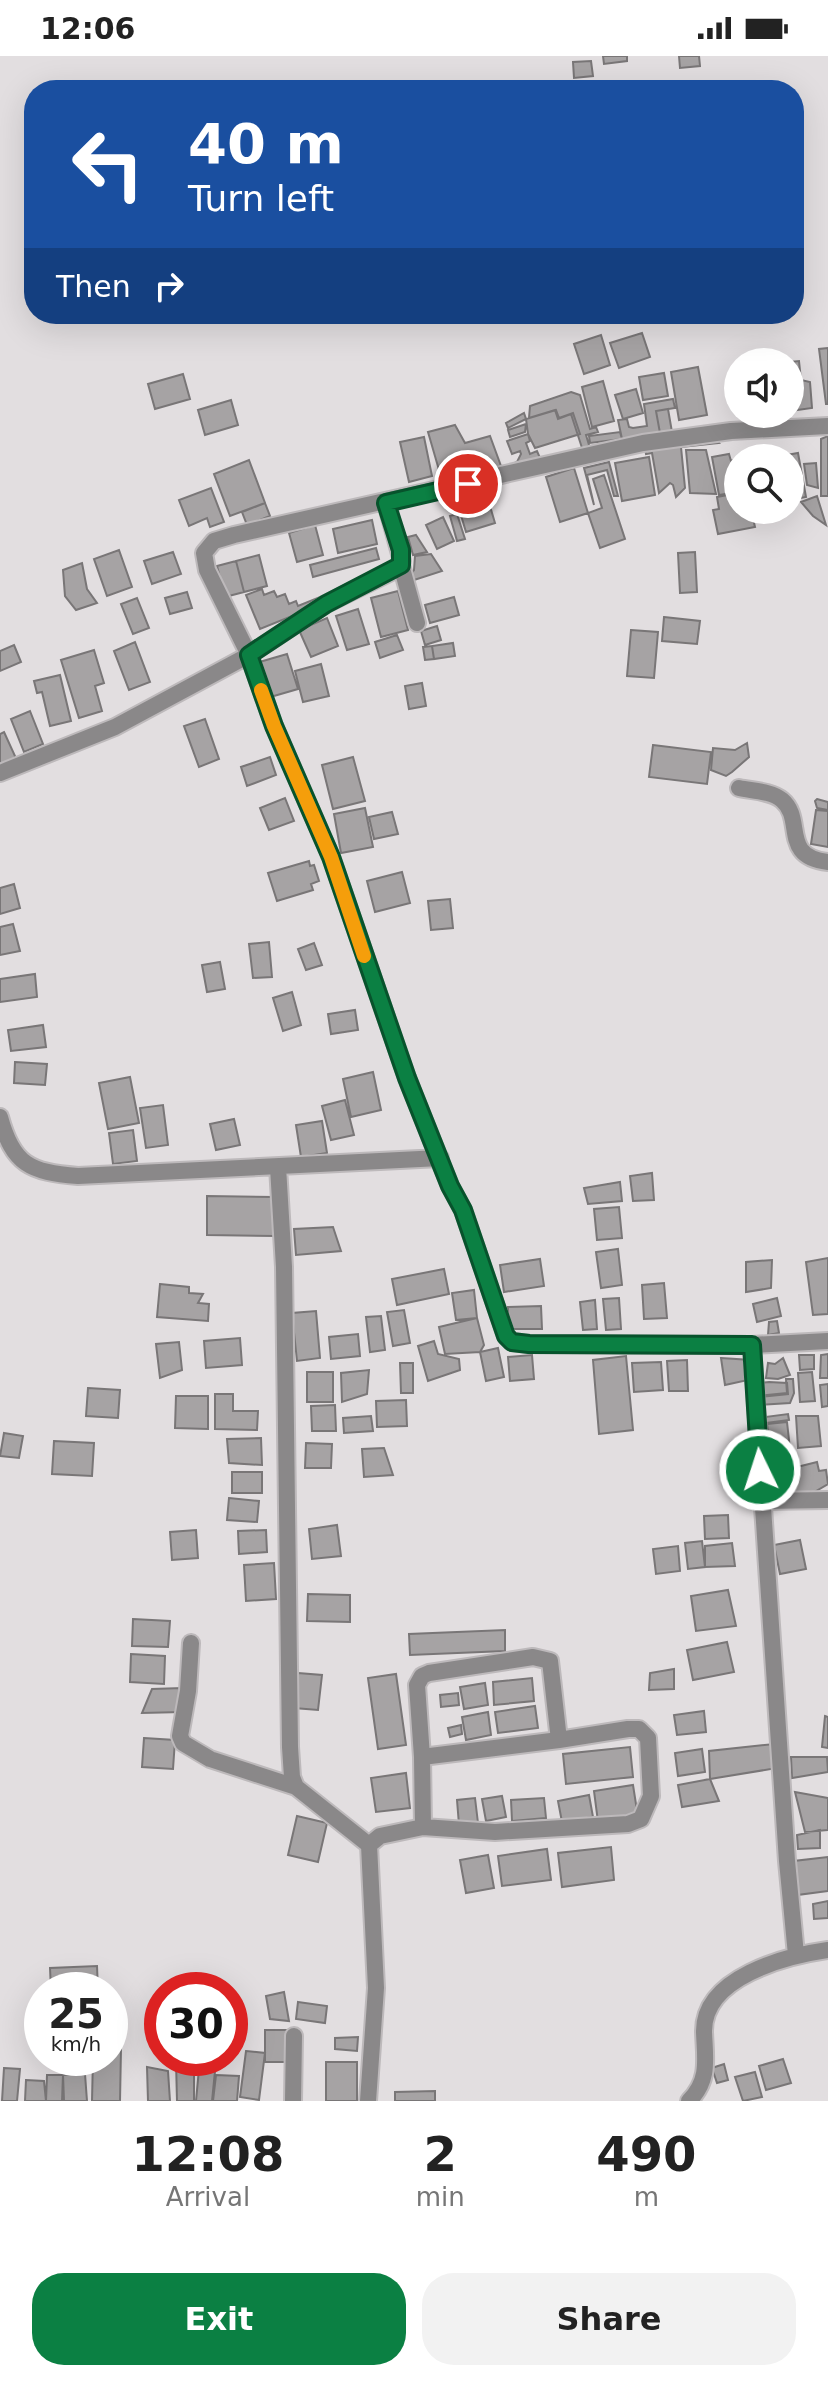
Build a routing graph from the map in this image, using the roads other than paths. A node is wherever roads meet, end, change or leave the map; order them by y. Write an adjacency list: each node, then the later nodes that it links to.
1 (828, 426): 2 (street)
2 (386, 503): 3 (street); 5 (street)
3 (401, 565): 4 (street); 5 (street)
4 (417, 623)
5 (249, 655): 6 (street); 10 (street)
6 (0, 773)
7 (739, 788): 8 (street)
8 (828, 862)
9 (0, 1117): 11 (street)
10 (440, 1158): 11 (street); 13 (street)
11 (278, 1167): 19 (street)
12 (828, 1341): 13 (street)
13 (752, 1345): 15 (street)
14 (828, 1500): 15 (street)
15 (762, 1501): 23 (street)
16 (191, 1643): 19 (street)
17 (559, 1740): 18 (street); 18 (street); 20 (street)
18 (422, 1757): 20 (street)
19 (296, 1787): 21 (street)
20 (423, 1827): 21 (street)
21 (369, 1845): 26 (street)
22 (828, 1950): 23 (street)
23 (796, 1955): 27 (street)
24 (294, 2036): 25 (street)
25 (293, 2101)
26 (368, 2101)
27 (689, 2101)

